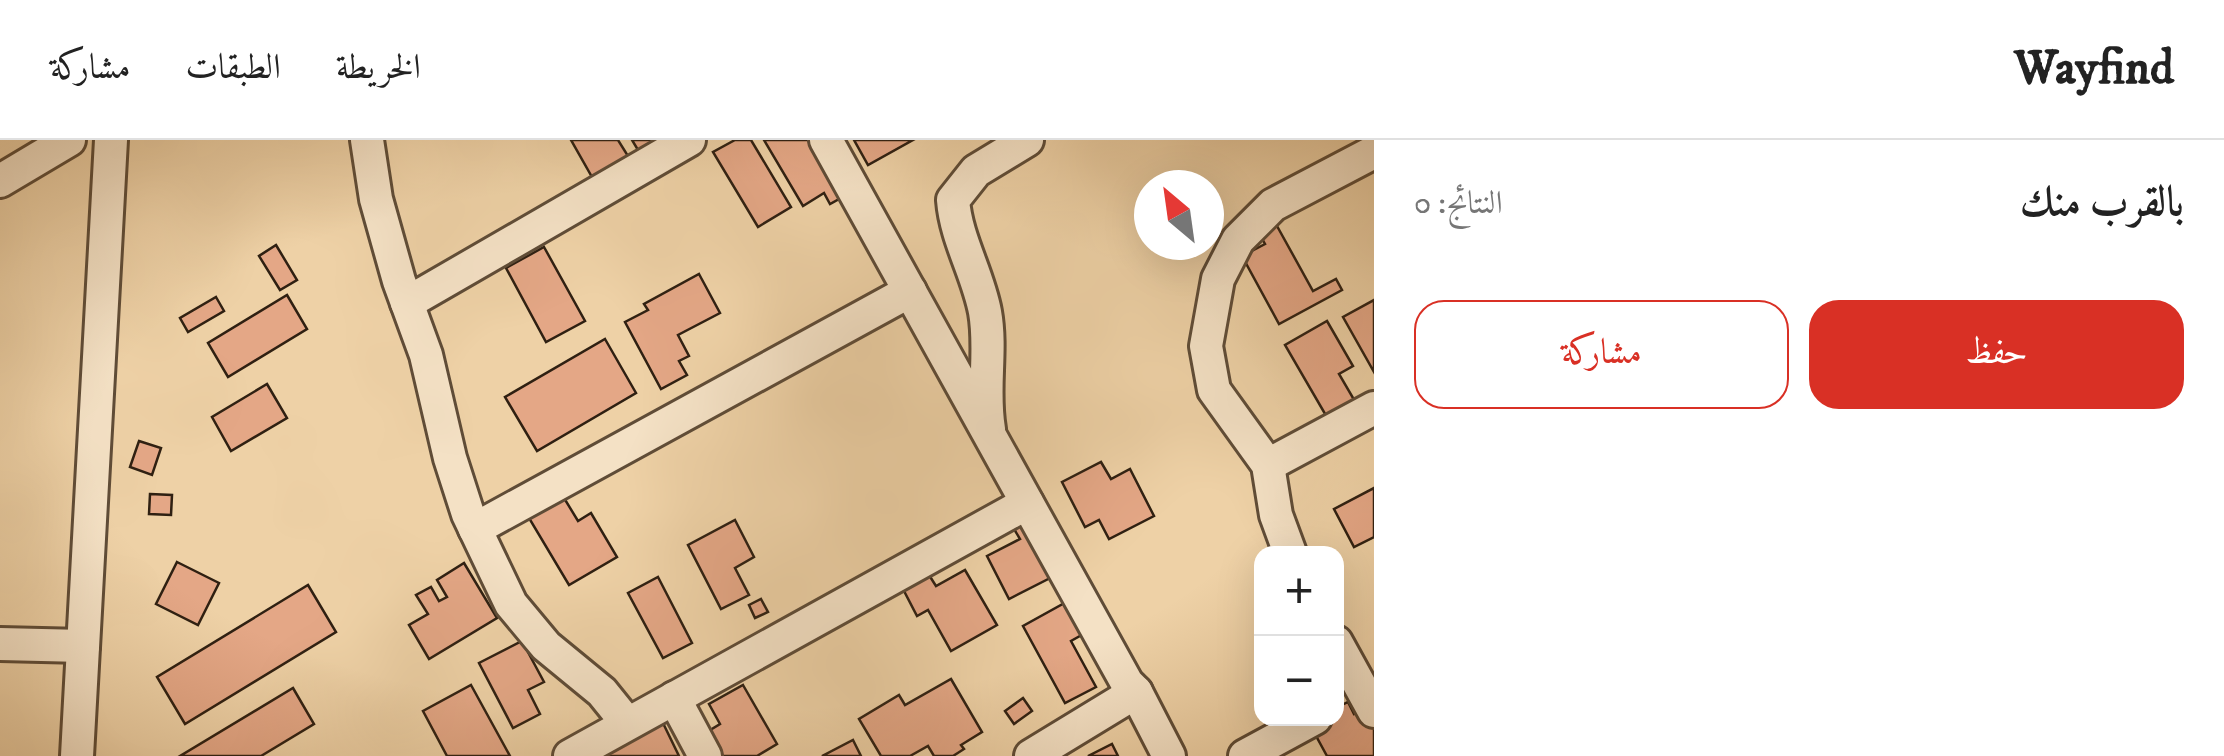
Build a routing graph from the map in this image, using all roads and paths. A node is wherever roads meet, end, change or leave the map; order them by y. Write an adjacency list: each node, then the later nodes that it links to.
1 (69, 140): 8 (street)
2 (111, 140): 18 (street)
3 (366, 140): 10 (street)
4 (689, 140): 10 (street)
5 (826, 140): 9 (street)
6 (1026, 140): 12 (street)
7 (1374, 152): 13 (street)
8 (0, 181)
9 (910, 291): 12 (street); 15 (street)
10 (407, 303): 15 (street)
11 (1374, 408): 13 (street)
12 (991, 438): 14 (street)
13 (1268, 465): 16 (street)
14 (1027, 503): 20 (street); 21 (street)
15 (475, 528): 23 (street)
16 (1287, 546)
17 (0, 644): 18 (street)
18 (83, 646): 25 (street)
19 (1344, 660): 22 (street)
20 (1136, 692): 28 (street); 29 (street)
21 (674, 698): 23 (street); 27 (street)
22 (1362, 699)
23 (627, 724): 26 (street)
24 (1300, 726): 30 (street)
25 (77, 756)
26 (570, 756)
27 (705, 756)
28 (1031, 756)
29 (1169, 756)
30 (1245, 756)

